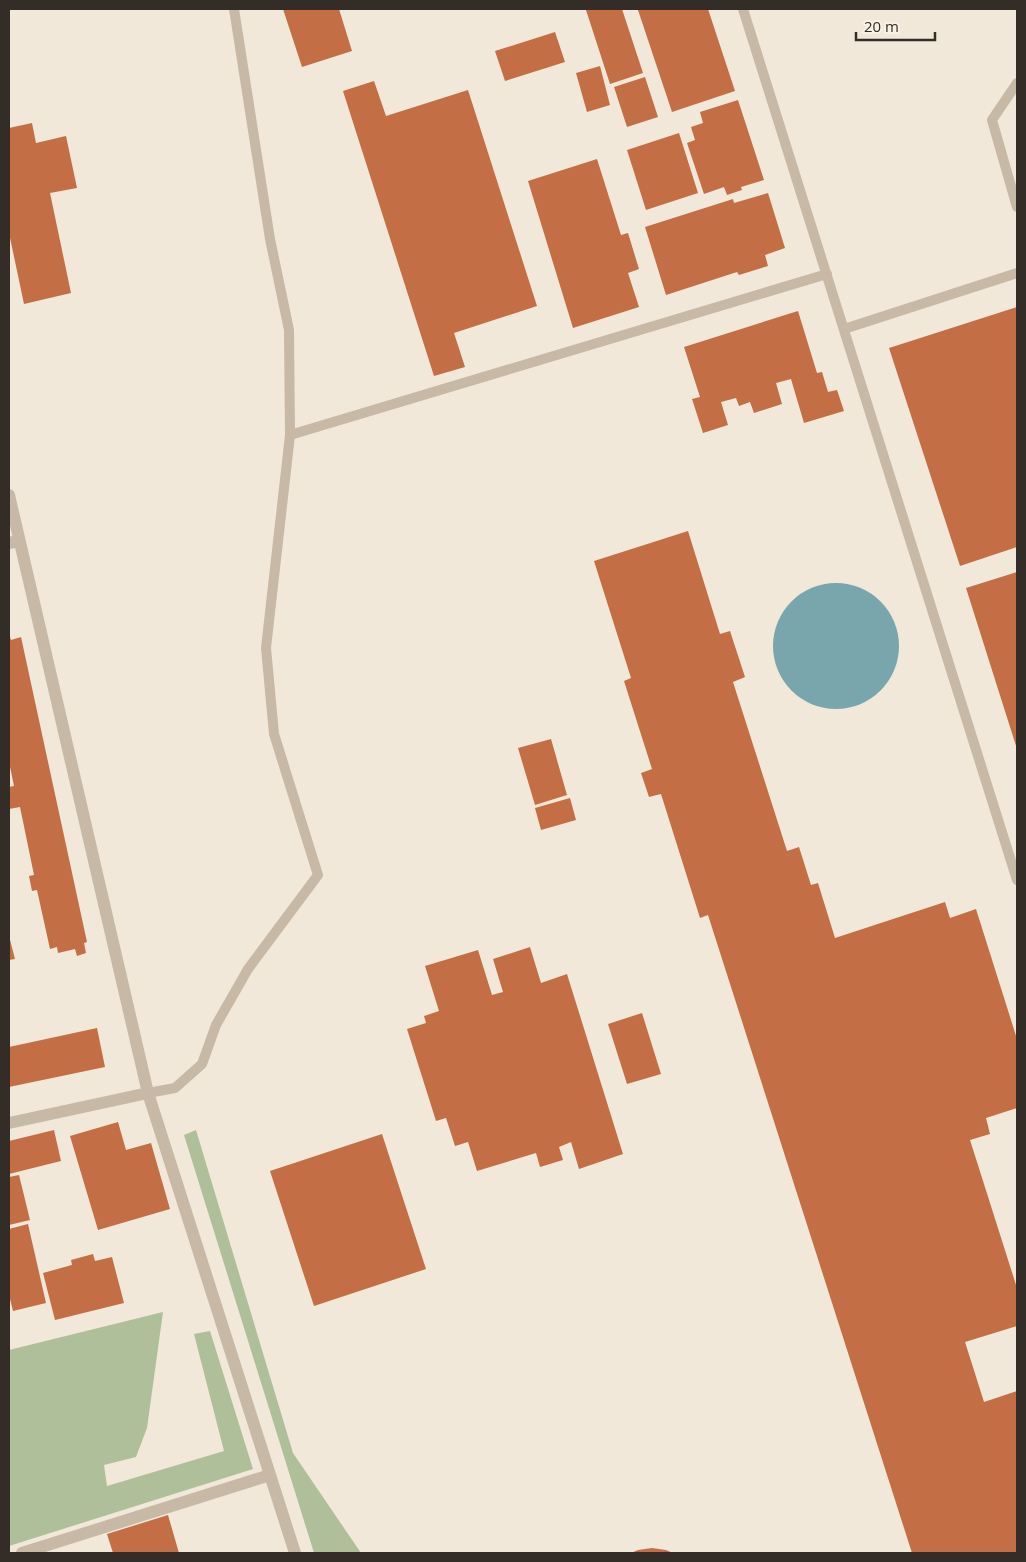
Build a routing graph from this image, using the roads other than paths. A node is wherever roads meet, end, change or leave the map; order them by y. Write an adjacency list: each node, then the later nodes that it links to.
1 (234, 9): 8 (lane)
2 (743, 9): 6 (lane)
3 (1017, 83): 4 (lane)
4 (1017, 208)
5 (1017, 273): 7 (lane)
6 (826, 274): 7 (lane); 8 (lane)
7 (844, 329): 11 (lane)
8 (290, 435): 12 (lane)
9 (9, 495): 10 (street)
10 (14, 542): 12 (street)
11 (1017, 880)
12 (148, 1094): 13 (street); 14 (street)
13 (9, 1123)
14 (270, 1475): 15 (street); 16 (street)
15 (22, 1553)
16 (295, 1553)

